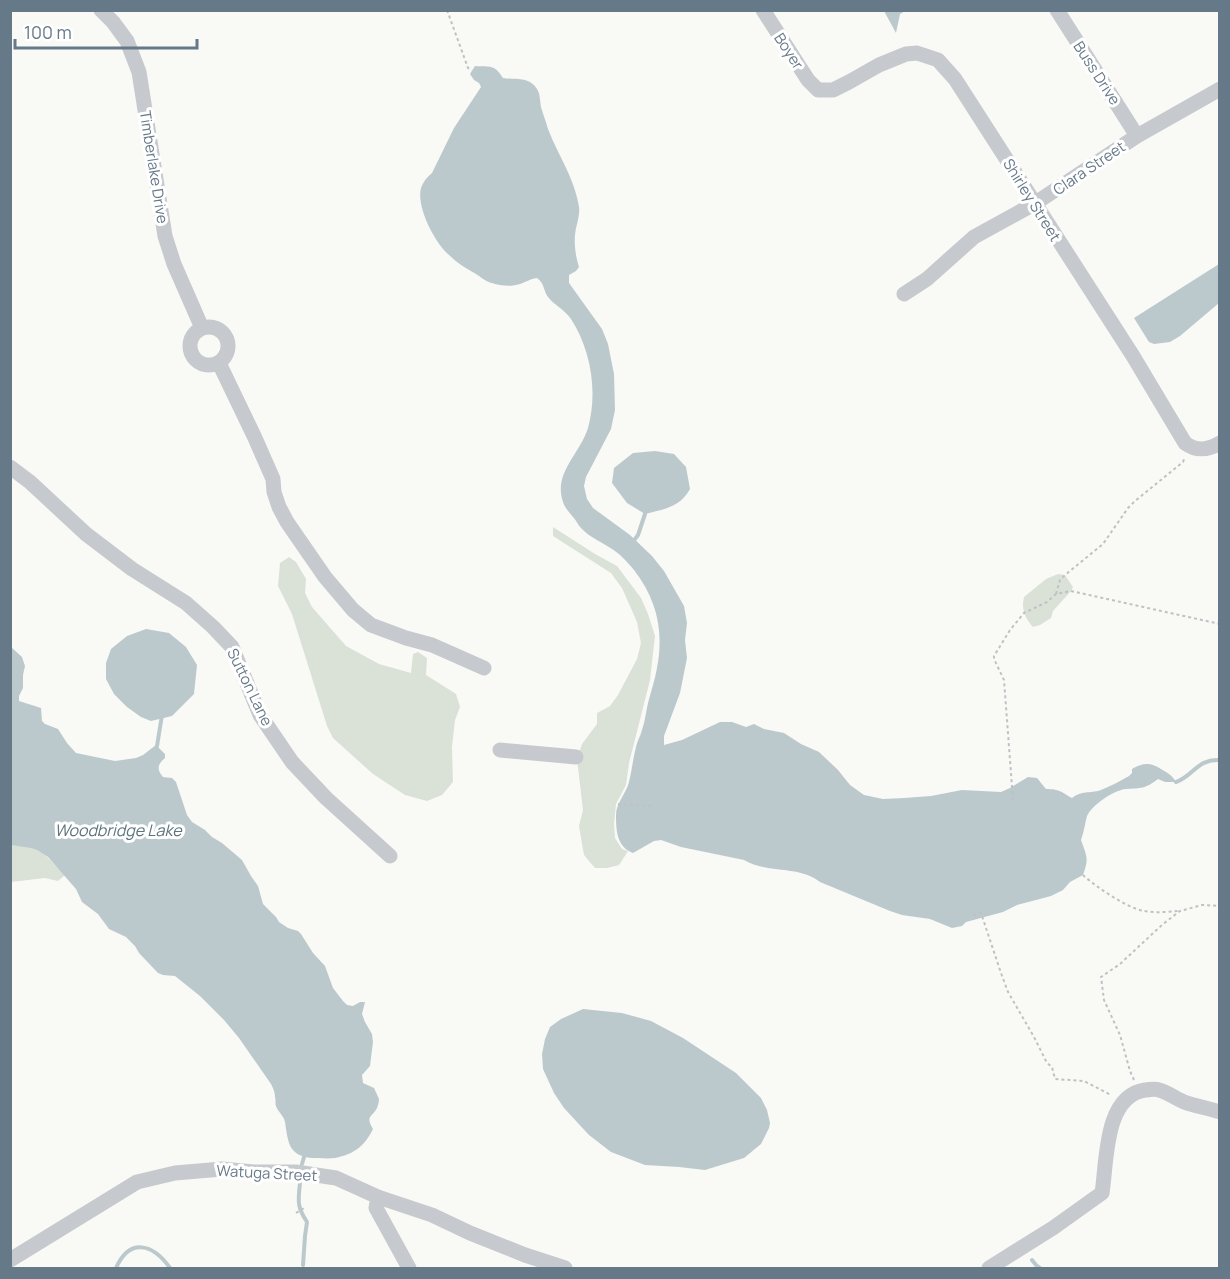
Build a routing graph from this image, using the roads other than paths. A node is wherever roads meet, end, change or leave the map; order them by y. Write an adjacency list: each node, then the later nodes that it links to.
1 (101, 10): 9 (street, Timberlake Drive)
2 (763, 10): 5 (street, Boyer)
3 (1057, 10): 6 (street, Buss Drive)
4 (1220, 89): 6 (street, Clara Street)
5 (818, 90): 7 (street, Shirley Street)
6 (1137, 136): 7 (street, Clara Street)
7 (1034, 204): 8 (street, Clara Street); 11 (street, Shirley Street)
8 (904, 294)
9 (202, 328): 10 (street); 10 (street)
10 (219, 363): 13 (street)
11 (1220, 443)
12 (10, 467): 16 (street, Sutton Lane)
13 (484, 668)
14 (500, 750): 15 (street)
15 (576, 757)
16 (390, 856)
17 (1220, 1112): 22 (street)
18 (378, 1197): 19 (street, Watuga Street); 20 (street); 21 (street, Watuga Street)
19 (10, 1260)
20 (409, 1269)
21 (565, 1269)
22 (989, 1269)

